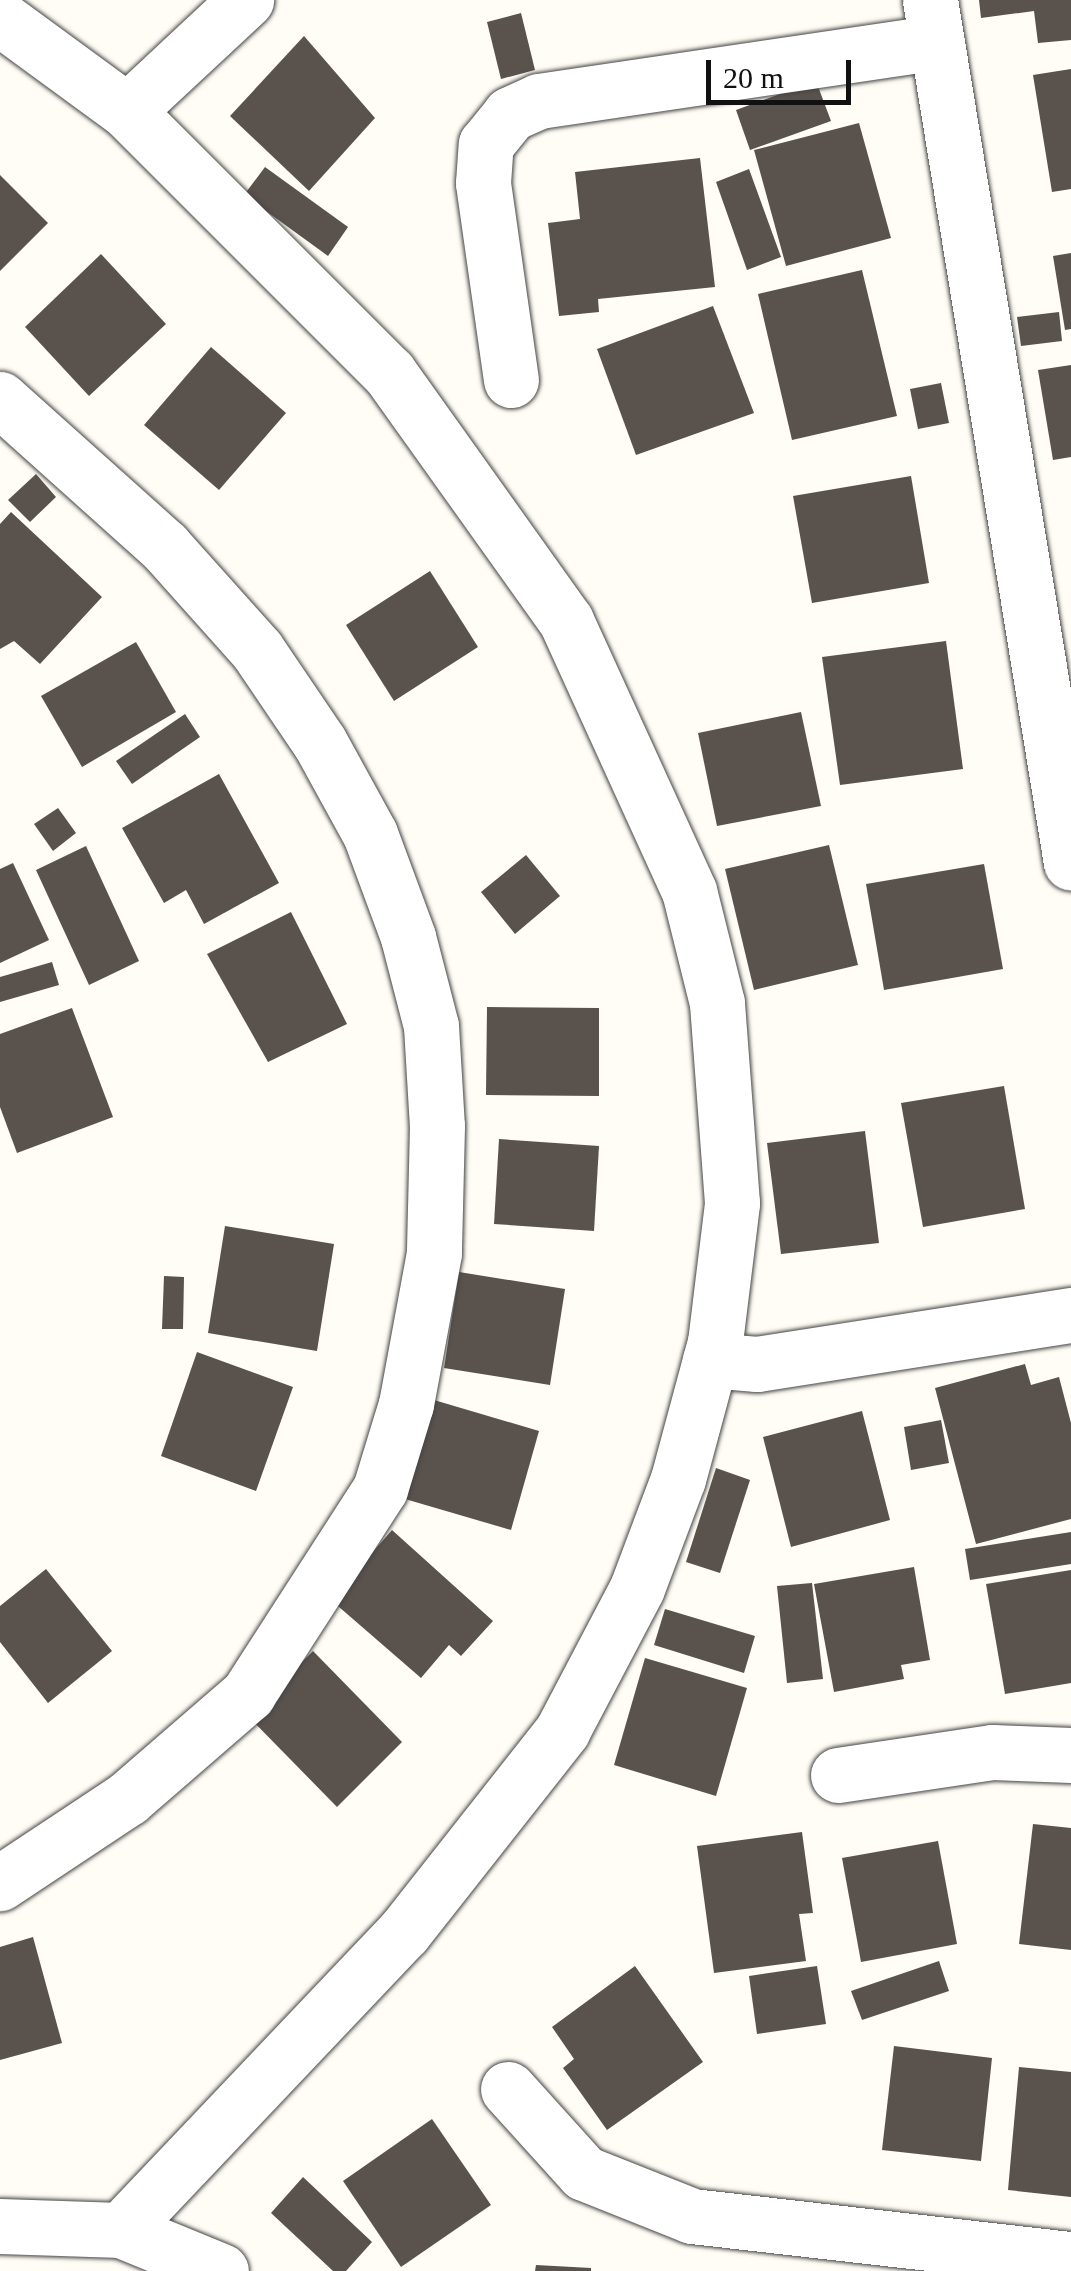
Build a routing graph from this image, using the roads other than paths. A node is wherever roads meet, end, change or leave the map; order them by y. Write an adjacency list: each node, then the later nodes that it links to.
1 (246, 0): 4 (street)
2 (0, 18): 4 (street)
3 (933, 21): 5 (street); 7 (street)
4 (127, 111): 9 (street)
5 (511, 380)
6 (0, 399): 12 (street)
7 (1071, 862)
8 (1071, 1316): 9 (street)
9 (710, 1360): 15 (street)
10 (1071, 1755): 11 (street)
11 (838, 1775)
12 (0, 1883)
13 (508, 2089): 16 (street)
14 (0, 2226): 15 (street)
15 (121, 2230): 17 (street)
16 (1071, 2259)
17 (221, 2271)

